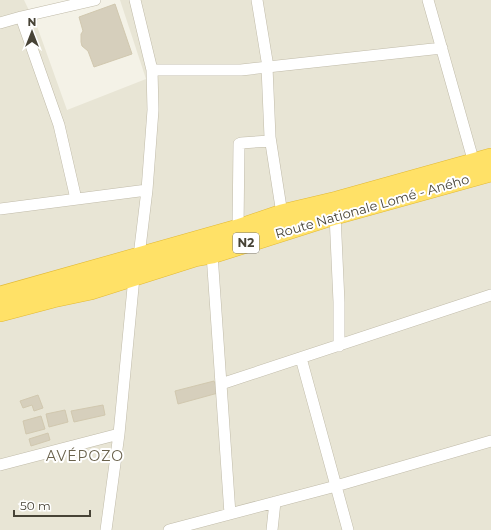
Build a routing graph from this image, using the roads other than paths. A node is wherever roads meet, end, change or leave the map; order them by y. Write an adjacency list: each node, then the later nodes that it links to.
1 (95, 0): 5 (street)
2 (135, 0): 9 (street)
3 (257, 0): 8 (street)
4 (428, 0): 7 (street)
5 (21, 17): 6 (street); 14 (street)
6 (0, 23)
7 (442, 48): 8 (street); 11 (street)
8 (268, 67): 9 (street); 10 (street)
9 (152, 70): 13 (street)
10 (270, 141): 16 (street); 18 (street)
11 (482, 160): 16 (highway, Route Nationale Lomé - Aného / N2)
12 (491, 172): 17 (highway, Route Nationale Lomé - Aného / N2)
13 (147, 190): 14 (street); 20 (street)
14 (76, 199): 15 (street)
15 (0, 209)
16 (282, 214): 18 (highway, Route Nationale Lomé - Aného / N2)
17 (335, 214): 19 (highway, Route Nationale Lomé - Aného / N2); 25 (street)
18 (238, 229): 20 (highway, Route Nationale Lomé - Aného / N2)
19 (212, 254): 21 (highway, Route Nationale Lomé - Aného / N2); 27 (street)
20 (139, 256): 21 (street); 23 (highway, Route Nationale Lomé - Aného / N2)
21 (134, 277): 24 (highway, Route Nationale Lomé - Aného / N2); 28 (street)
22 (491, 295): 25 (street)
23 (0, 296)
24 (0, 312)
25 (339, 346): 26 (street)
26 (301, 358): 27 (street); 31 (street)
27 (221, 384): 33 (street)
28 (119, 434): 30 (street); 34 (street)
29 (491, 441): 31 (street)
30 (0, 465)
31 (336, 486): 32 (street); 37 (street)
32 (274, 502): 33 (street); 36 (street)
33 (230, 514): 35 (street)
34 (106, 530)
35 (169, 530)
36 (272, 530)
37 (348, 530)

